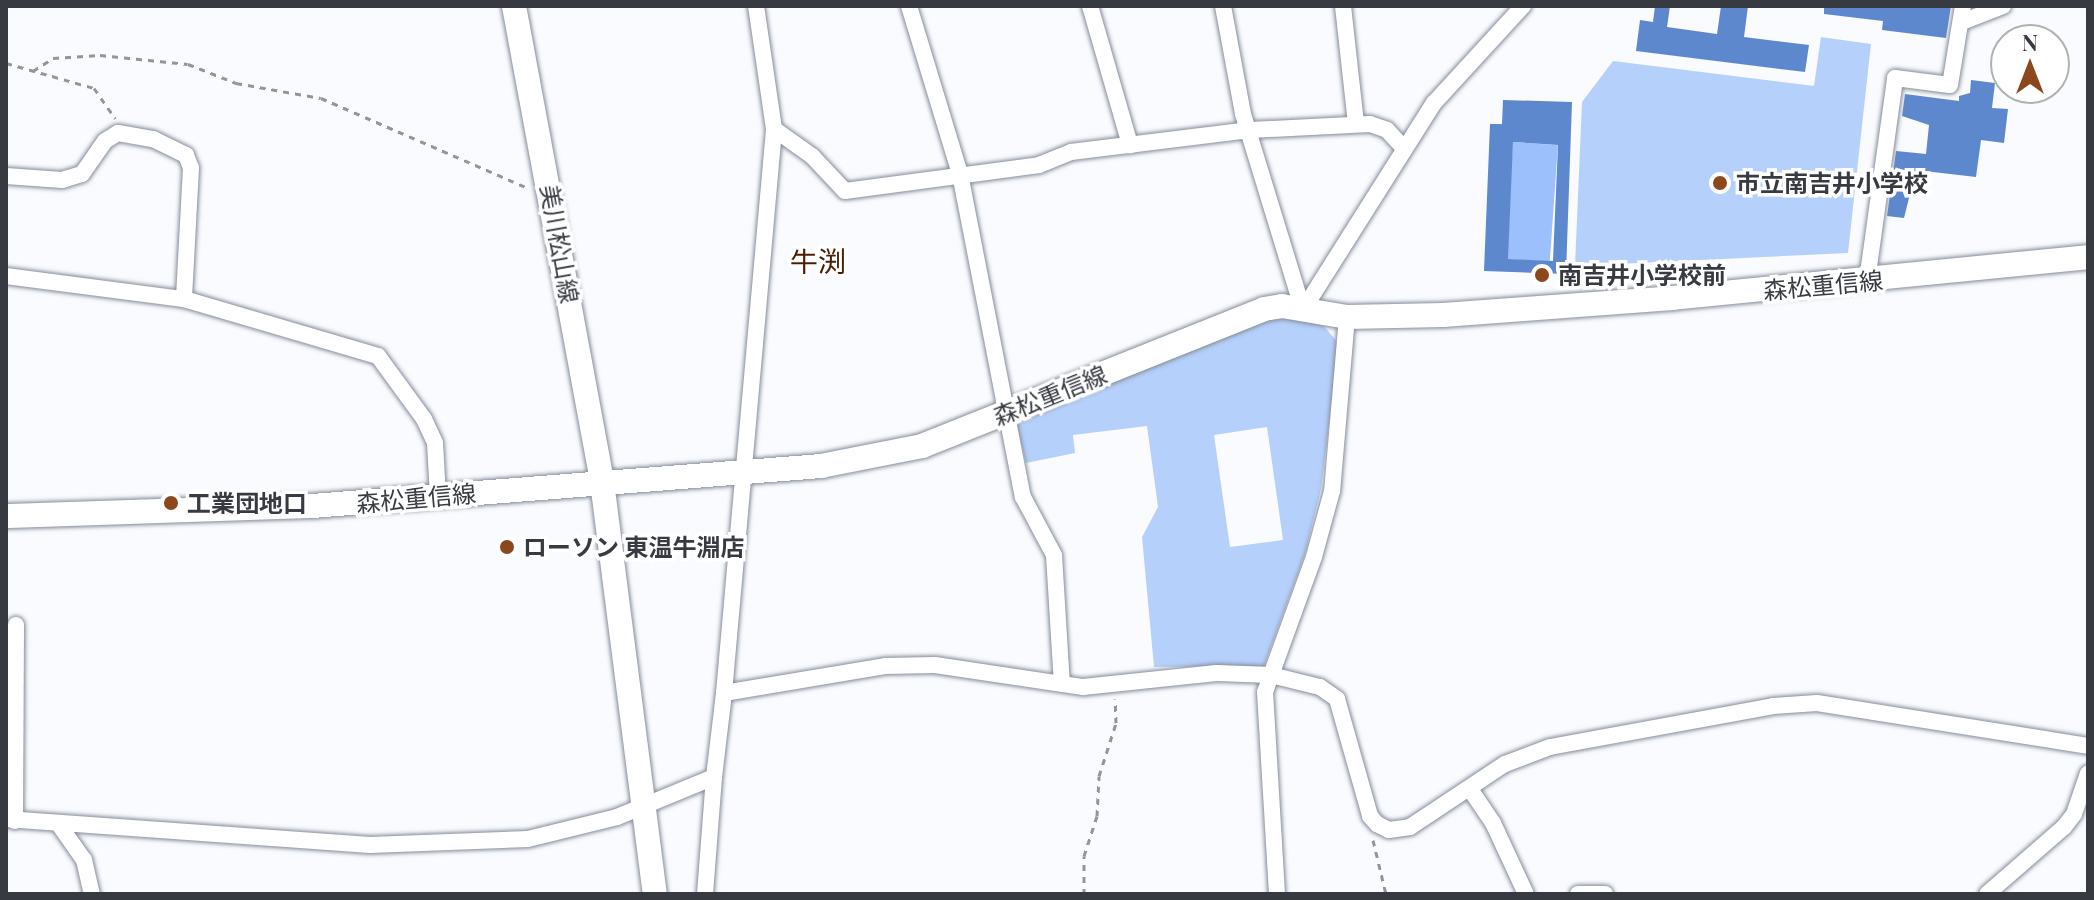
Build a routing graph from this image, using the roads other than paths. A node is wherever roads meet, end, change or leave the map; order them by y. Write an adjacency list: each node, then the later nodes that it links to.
1 (514, 6): 25 (main road, 美川松山線)
2 (756, 6): 11 (street)
3 (909, 6): 15 (street)
4 (1090, 6): 13 (street)
5 (1223, 6): 12 (street)
6 (1343, 6): 10 (street)
7 (1523, 6): 14 (street)
8 (2003, 6): 9 (street)
9 (1962, 14): 19 (street)
10 (1356, 123): 12 (street); 14 (street)
11 (774, 129): 15 (street); 24 (street)
12 (1250, 130): 13 (street); 21 (street)
13 (1130, 145): 15 (street)
14 (1403, 147): 21 (street)
15 (960, 174): 23 (street)
16 (6, 176): 20 (street)
17 (2088, 257): 19 (main road, 森松重信線)
18 (6, 276): 20 (street)
19 (1867, 281): 22 (main road, 森松重信線)
20 (184, 299): 26 (street)
21 (1303, 310): 22 (main road, 森松重信線); 23 (main road, 森松重信線)
22 (1347, 317): 29 (street)
23 (1004, 414): 24 (main road, 森松重信線); 30 (street)
24 (741, 470): 25 (main road, 森松重信線); 31 (street)
25 (602, 482): 26 (main road, 森松重信線); 36 (main road, 美川松山線)
26 (438, 496): 27 (main road, 森松重信線)
27 (6, 516)
28 (16, 625): 37 (street)
29 (1271, 675): 30 (street); 35 (street); 42 (street)
30 (1062, 684): 31 (street)
31 (724, 693): 34 (street)
32 (2088, 746): 35 (street)
33 (2088, 773): 46 (street)
34 (714, 777): 36 (street); 41 (street)
35 (1470, 789): 43 (street)
36 (644, 805): 38 (street); 40 (main road, 美川松山線)
37 (11, 820): 38 (street)
38 (60, 826): 39 (street)
39 (92, 894)
40 (655, 894)
41 (705, 894)
42 (1277, 894)
43 (1526, 894)
44 (1578, 894): 45 (street)
45 (1605, 894)
46 (1987, 894)

